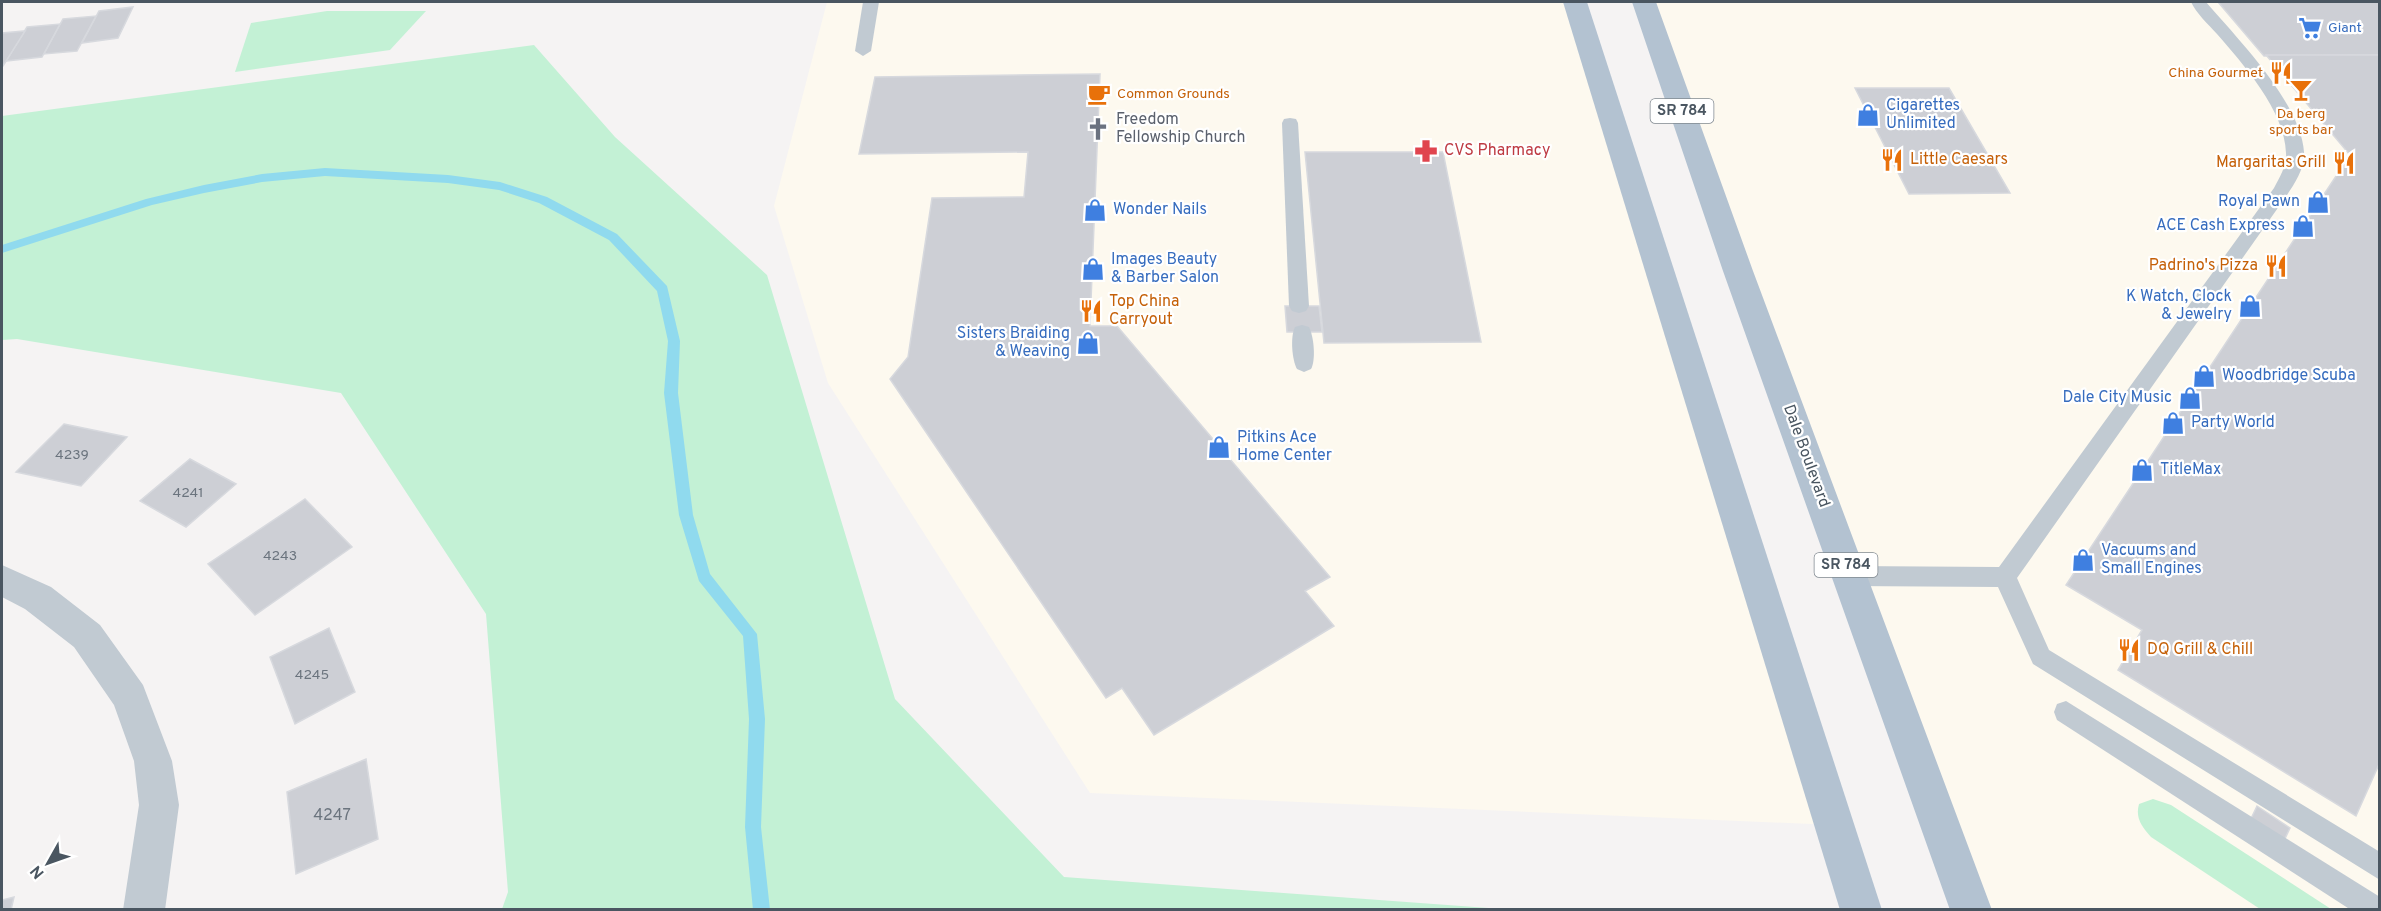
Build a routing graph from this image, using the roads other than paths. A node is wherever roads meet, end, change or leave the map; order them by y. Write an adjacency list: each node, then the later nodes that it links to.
1 (872, 2): 5 (lane)
2 (1575, 2): 16 (main road)
3 (1644, 2): 10 (main road, Dale Boulevard / SR 784)
4 (2198, 2): 11 (lane)
5 (863, 51)
6 (1290, 123): 7 (lane)
7 (1299, 306)
8 (1302, 332): 9 (lane)
9 (1304, 364)
10 (1850, 576): 11 (lane); 17 (main road, Dale Boulevard / SR 784)
11 (2006, 577): 14 (lane)
12 (2, 580): 15 (street)
13 (2066, 712): 18 (lane)
14 (2379, 867)
15 (144, 909)
16 (1861, 909)
17 (1971, 909)
18 (2376, 909)

